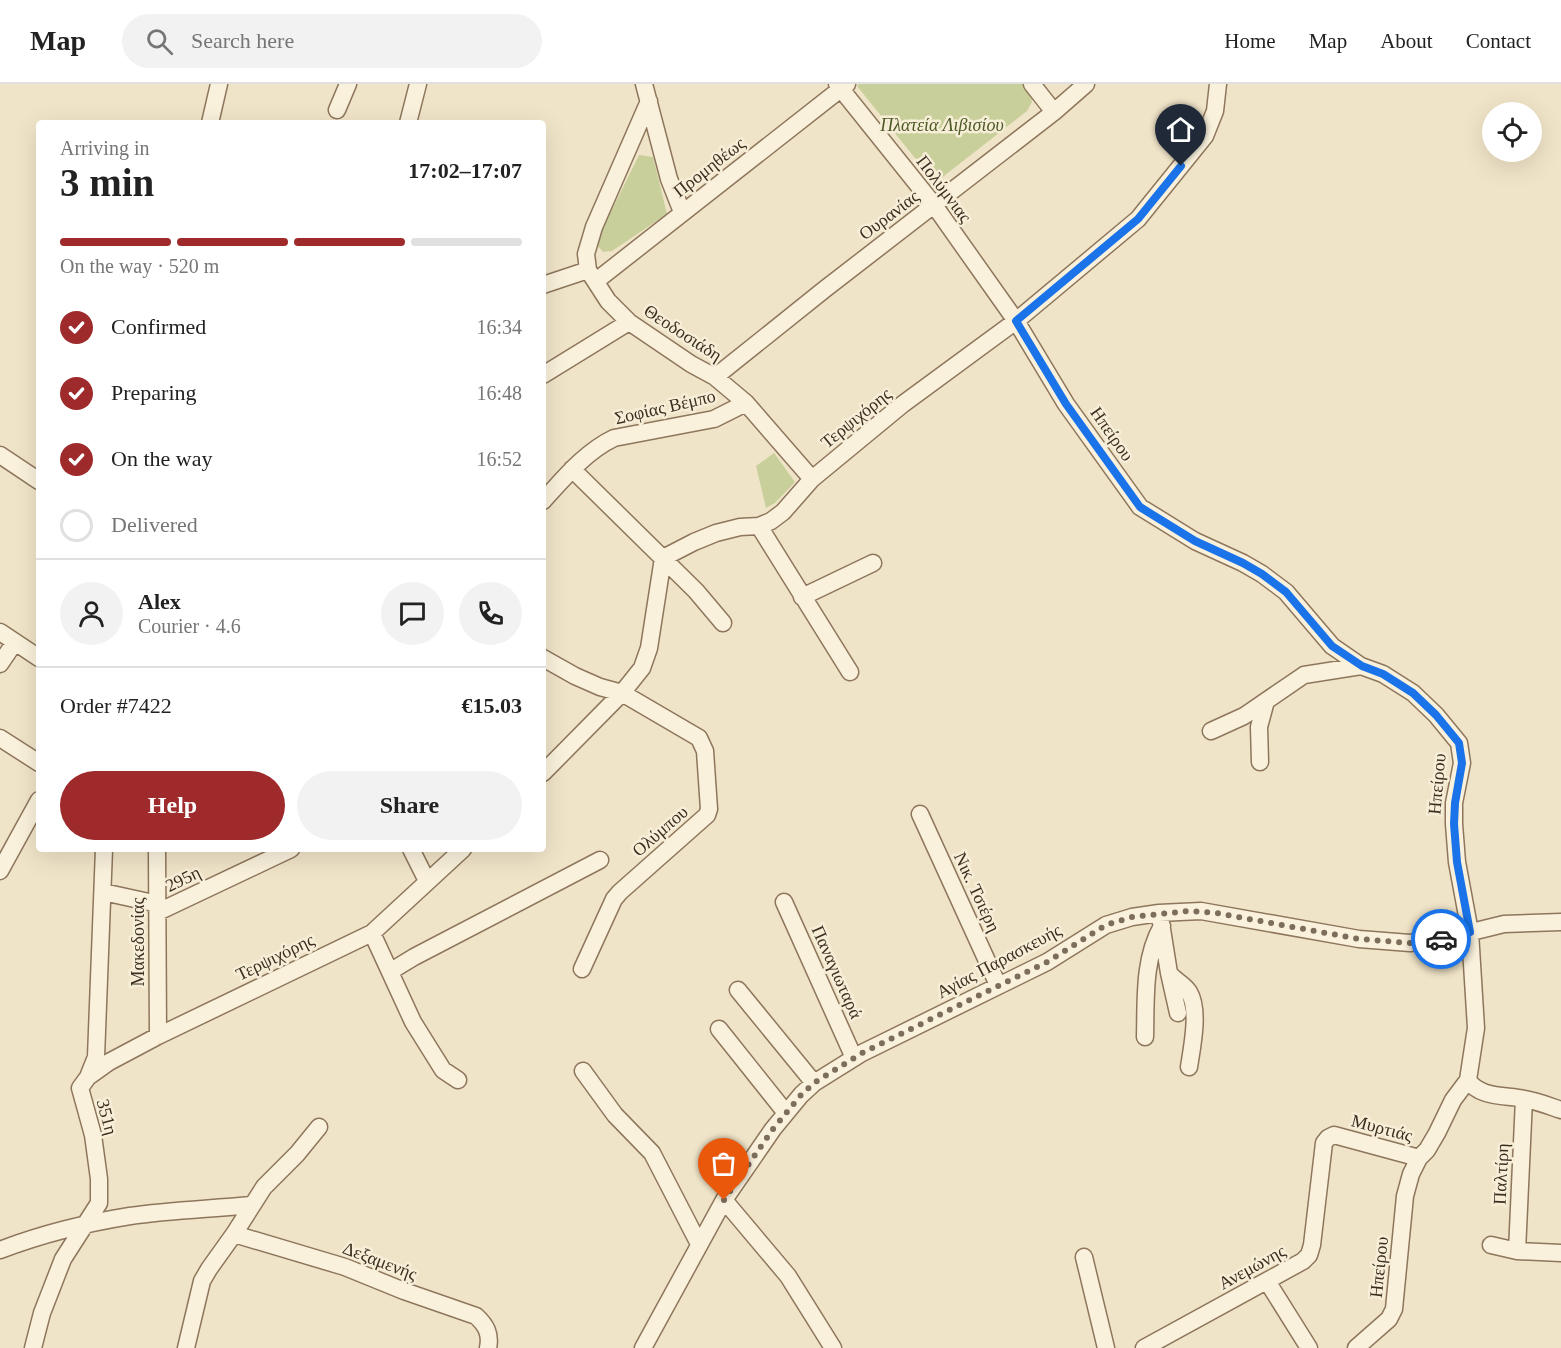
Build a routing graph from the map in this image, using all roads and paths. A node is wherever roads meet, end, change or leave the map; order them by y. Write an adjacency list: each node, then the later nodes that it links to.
1 (219, 84): 12 (street)
2 (348, 84): 10 (street)
3 (417, 84): 13 (street)
4 (644, 84): 9 (street)
5 (1032, 84): 11 (street)
6 (1086, 84): 11 (street, Ουρανίας)
7 (1218, 84): 18 (street, Τερψιχόρης)
8 (841, 86): 14 (street, Πολύμνιας); 15 (street, Προμηθέως)
9 (649, 101): 15 (street); 16 (street)
10 (337, 110)
11 (1054, 112): 14 (street, Ουρανίας)
12 (211, 120)
13 (409, 120)
14 (934, 205): 18 (street, Πολύμνιας); 21 (street, Ουρανίας)
15 (682, 212): 16 (street, Προμηθέως)
16 (592, 276): 17 (street); 19 (street, Θεοδοσιάδη)
17 (546, 284)
18 (1016, 321): 26 (street, Τερψιχόρης); 38 (street, Ηπείρου)
19 (629, 322): 20 (street); 21 (street, Θεοδοσιάδη)
20 (546, 373)
21 (714, 377): 22 (street, Θεοδοσιάδη)
22 (746, 403): 24 (street, Σοφίας Βέμπο); 26 (street, Θεοδοσιάδη)
23 (0, 455): 25 (street)
24 (572, 469): 27 (street, Σοφίας Βέμπο); 29 (street)
25 (36, 479)
26 (812, 479): 28 (street, Τερψιχόρης)
27 (546, 498)
28 (759, 526): 29 (street, Τερψιχόρης); 31 (street)
29 (663, 558): 32 (street); 40 (street)
30 (873, 563): 31 (street)
31 (802, 597): 39 (street)
32 (723, 623)
33 (0, 632): 34 (street)
34 (15, 642): 35 (street); 37 (street)
35 (36, 656)
36 (546, 660): 40 (street, Ολύμπου)
37 (0, 664)
38 (1362, 666): 41 (street); 63 (street, Ηπείρου)
39 (850, 672)
40 (622, 693): 46 (street); 65 (street, Ολύμπου)
41 (1266, 701): 42 (street); 45 (street)
42 (1211, 731)
43 (0, 738): 44 (street)
44 (36, 761)
45 (1260, 762)
46 (546, 770)
47 (36, 804): 49 (street)
48 (920, 814): 68 (street, Νικ. Τσιέρη)
49 (5, 851): 56 (street)
50 (104, 852): 58 (street, 351η)
51 (157, 852): 60 (street, Μακεδονίας)
52 (284, 852): 60 (street, 295η)
53 (412, 852): 57 (street)
54 (460, 852): 57 (street, Τερψιχόρης)
55 (600, 861): 66 (street)
56 (0, 871)
57 (427, 881): 64 (street, Τερψιχόρης)
58 (103, 892): 60 (street); 77 (street, 351η)
59 (784, 902): 74 (street, Παναγιωταρά)
60 (158, 908): 72 (street, Μακεδονίας)
61 (1161, 920): 63 (street, Αγίας Παρασκευής); 67 (street); 68 (street, Αγίας Παρασκευής); 73 (street)
62 (1561, 922): 63 (street, Αγίας Παρασκευής)
63 (1470, 932): 79 (street, Ηπείρου)
64 (372, 933): 66 (street); 72 (street, Τερψιχόρης)
65 (582, 969)
66 (391, 971): 78 (street)
67 (1169, 973): 70 (street); 75 (street)
68 (999, 985): 74 (street, Αγίας Παρασκευής)
69 (738, 990): 80 (street)
70 (1178, 1013)
71 (719, 1029): 83 (street)
72 (158, 1036): 77 (street, Τερψιχόρης)
73 (1145, 1037)
74 (854, 1058): 80 (street, Αγίας Παρασκευής)
75 (1189, 1067)
76 (583, 1071): 91 (street)
77 (88, 1077): 89 (street, 351η)
78 (458, 1080)
79 (1468, 1080): 81 (street); 86 (street, Ηπείρου)
80 (814, 1083): 83 (street, Αγίας Παρασκευής)
81 (1524, 1099): 82 (street); 94 (street, Παλτίρη)
82 (1561, 1110)
83 (786, 1113): 87 (street, Αγίας Παρασκευής)
84 (319, 1127): 88 (street)
85 (1329, 1139): 86 (street, Μυρτιάς); 97 (street, Ανεμώνης)
86 (1419, 1158): 106 (street, Ηπείρου)
87 (724, 1200): 91 (street, Αγίας Παρασκευής); 102 (street)
88 (251, 1205): 89 (street); 90 (street)
89 (85, 1224): 93 (street); 98 (street, 351η)
90 (234, 1233): 99 (street); 100 (street, Δεξαμενής)
91 (699, 1244): 101 (street, Αγίας Παρασκευής)
92 (1491, 1245): 94 (street)
93 (0, 1250)
94 (1517, 1251): 95 (street)
95 (1561, 1253)
96 (1084, 1257): 103 (street)
97 (1267, 1281): 104 (street, Ανεμώνης); 105 (street)
98 (33, 1348)
99 (186, 1348)
100 (488, 1348)
101 (643, 1348)
102 (833, 1348)
103 (1106, 1348)
104 (1144, 1348)
105 (1309, 1348)
106 (1356, 1348)

